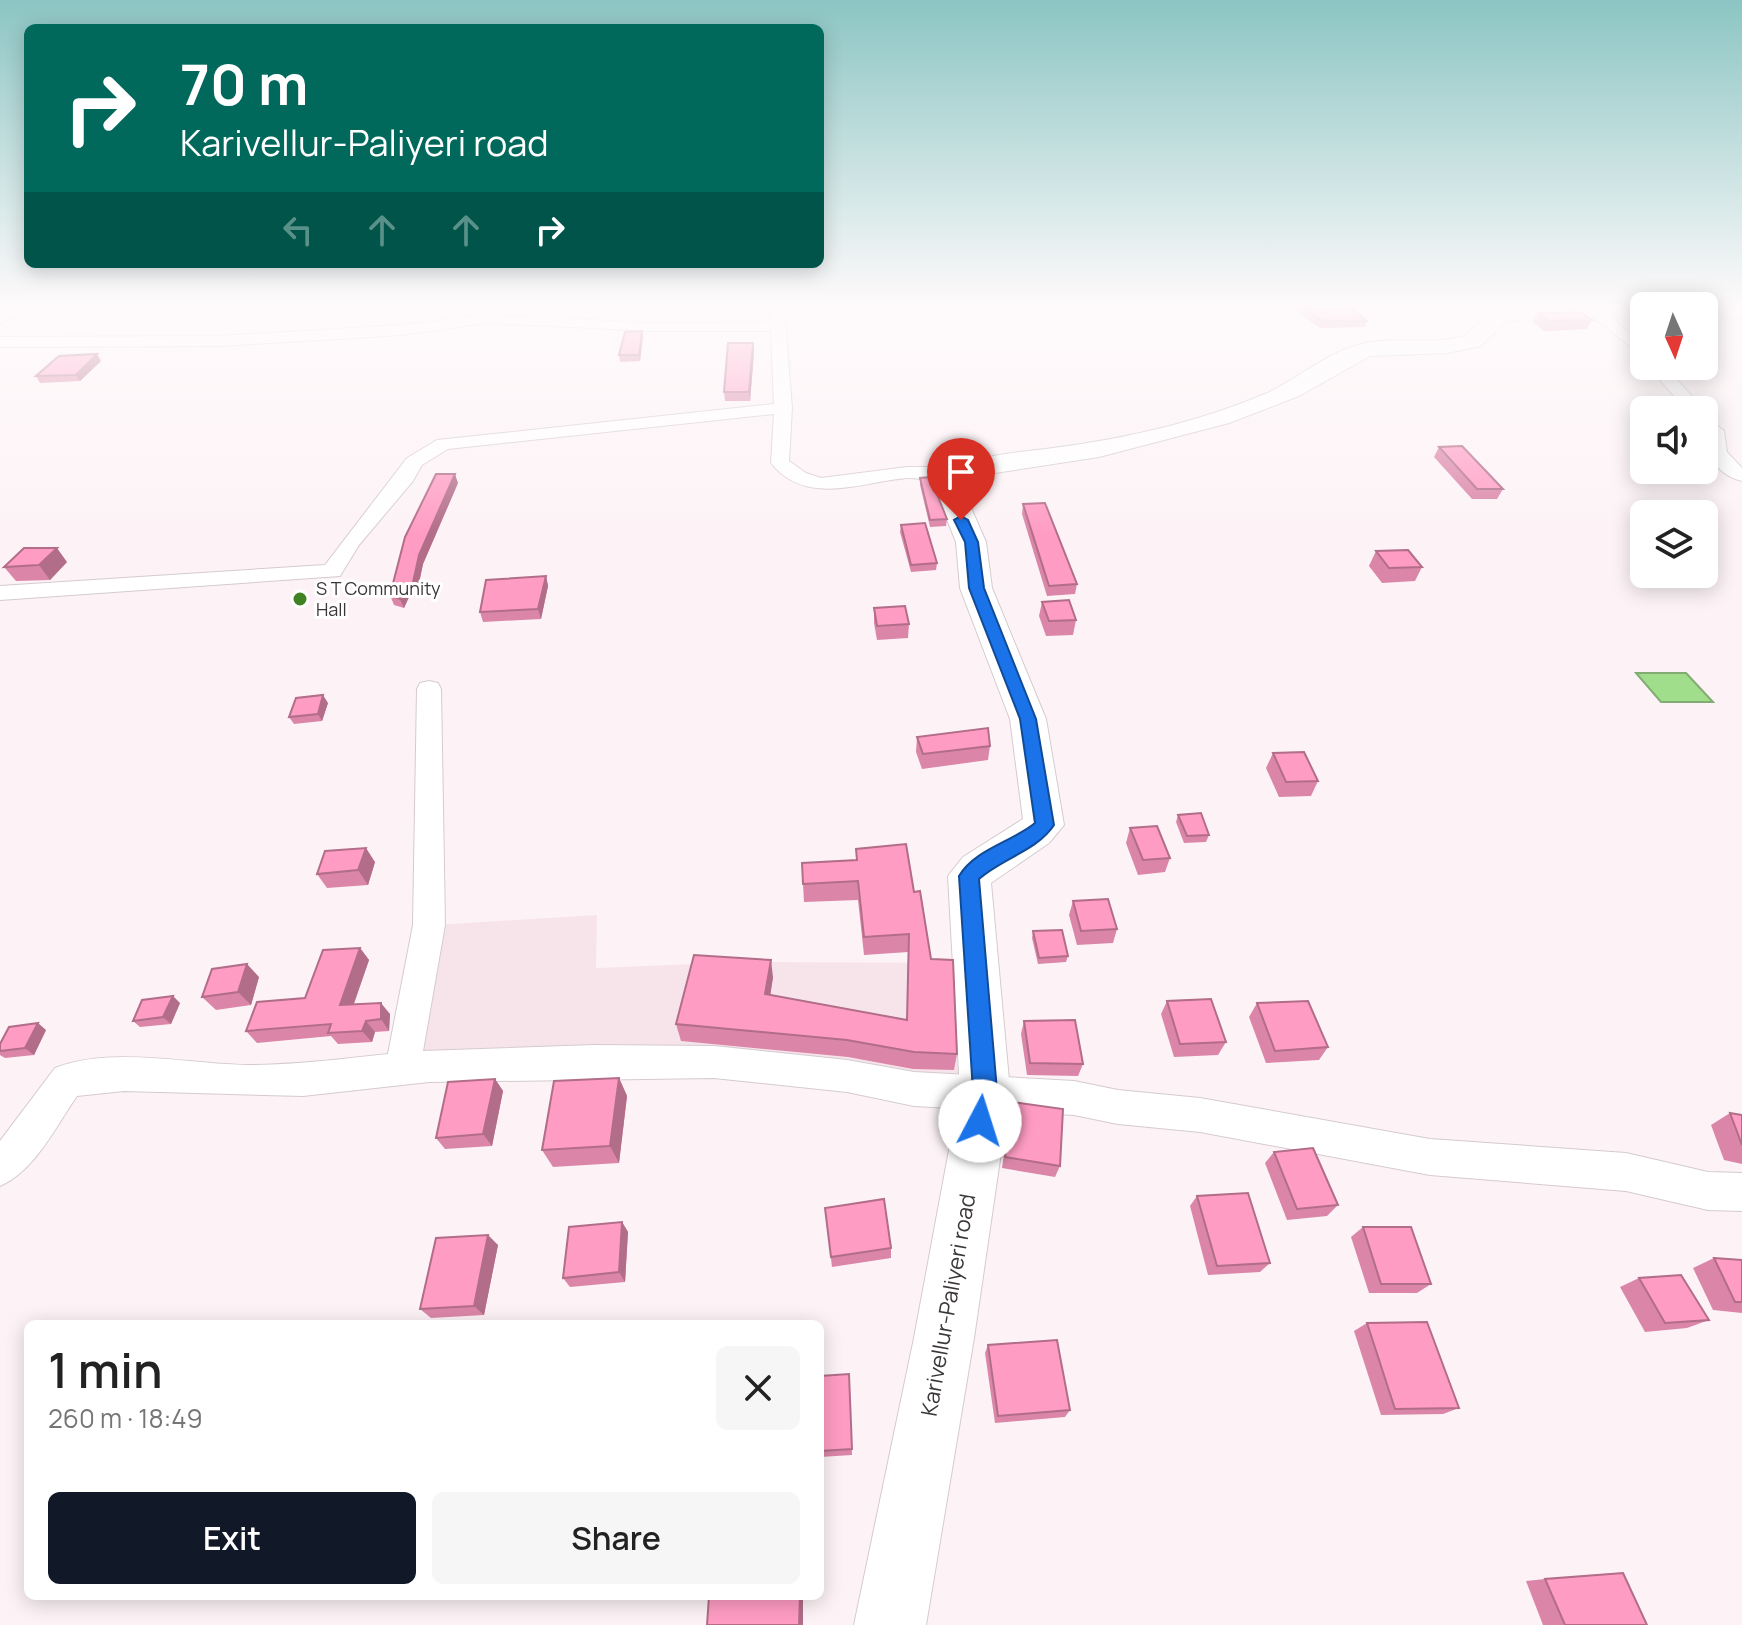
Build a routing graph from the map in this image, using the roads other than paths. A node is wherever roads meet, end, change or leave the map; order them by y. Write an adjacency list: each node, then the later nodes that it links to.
1 (781, 383): 3 (street)
2 (1305, 383): 6 (main road)
3 (783, 408): 6 (street); 7 (street)
4 (1718, 455): 5 (street)
5 (1742, 475)
6 (950, 478): 10 (main road, Karivellur-Paliyeri road)
7 (0, 593)
8 (429, 689): 9 (street)
9 (403, 1068): 10 (street); 11 (street)
10 (985, 1091): 12 (street); 13 (main road, Karivellur-Paliyeri road)
11 (0, 1167)
12 (1742, 1192)
13 (890, 1625)

